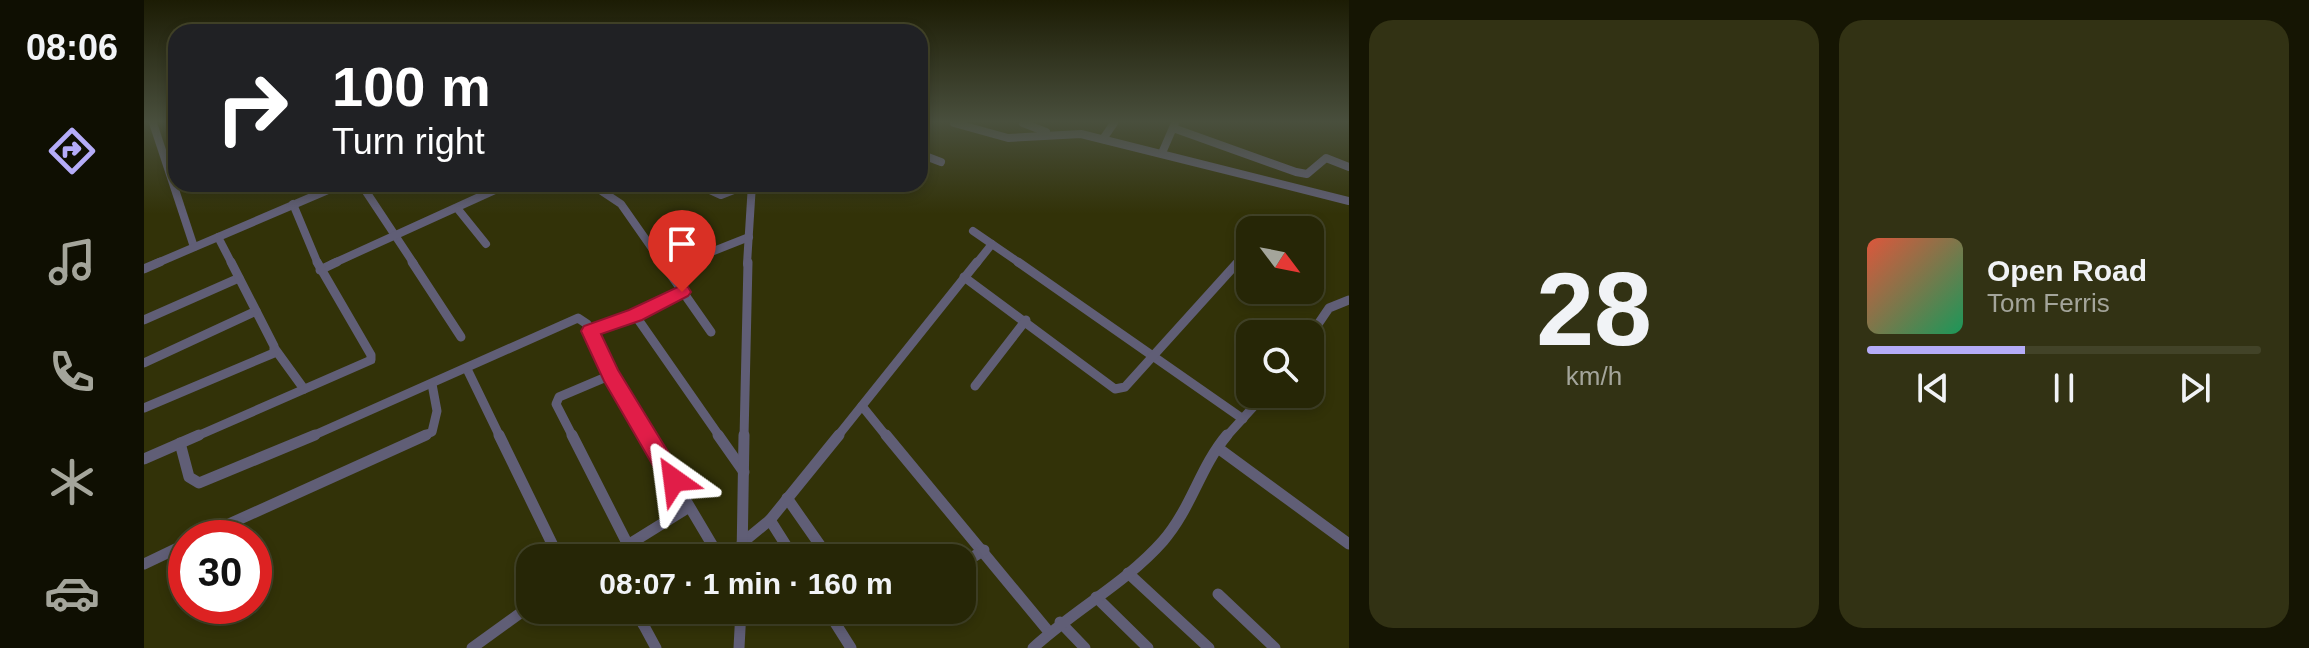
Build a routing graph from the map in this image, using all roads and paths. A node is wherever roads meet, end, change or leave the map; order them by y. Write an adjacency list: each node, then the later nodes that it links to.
1 (1162, 153): 12 (street)
2 (1246, 153): 5 (street)
3 (928, 157): 4 (street)
4 (941, 162)
5 (1349, 167)
6 (176, 192): 21 (street)
7 (322, 192): 13 (street)
8 (366, 192): 16 (street)
9 (491, 192): 14 (street)
10 (603, 192): 28 (street)
11 (750, 192): 18 (street)
12 (1349, 201)
13 (293, 204): 17 (street); 25 (street)
14 (457, 208): 16 (street); 19 (street)
15 (973, 231): 20 (street)
16 (396, 236): 25 (street); 37 (street)
17 (218, 237): 21 (street); 27 (street)
18 (749, 237): 22 (street); 53 (street)
19 (486, 244)
20 (992, 244): 26 (street); 39 (street)
21 (194, 247): 24 (street)
22 (696, 258)
23 (1236, 265): 39 (street)
24 (144, 269)
25 (320, 270): 45 (street)
26 (964, 277): 33 (street); 46 (street)
27 (239, 278): 30 (street); 32 (street)
28 (682, 292): 31 (street); 36 (street)
29 (1349, 300): 34 (street)
30 (256, 311): 38 (street); 40 (street)
31 (635, 315): 35 (street); 53 (street)
32 (144, 320)
33 (1026, 320): 39 (street); 44 (street)
34 (1321, 320)
35 (590, 331): 41 (street); 42 (street)
36 (711, 332)
37 (461, 337)
38 (275, 349): 45 (street); 47 (street)
39 (1151, 355): 49 (street)
40 (144, 363)
41 (467, 369): 43 (street); 58 (street)
42 (611, 375): 55 (street); 59 (street)
43 (432, 384): 50 (street); 56 (street)
44 (975, 386)
45 (304, 389): 50 (street)
46 (862, 406): 54 (street); 67 (street)
47 (144, 408)
48 (1253, 408): 49 (street)
49 (1243, 419): 51 (street)
50 (180, 443): 52 (street)
51 (1218, 448): 66 (street); 71 (street)
52 (144, 459)
53 (744, 472): 62 (street)
54 (787, 498): 57 (street); 65 (street)
55 (689, 507): 60 (street); 61 (street)
56 (238, 520)
57 (770, 520): 63 (street); 64 (street)
58 (552, 544)
59 (627, 544)
60 (630, 544)
61 (711, 544)
62 (741, 544)
63 (750, 544)
64 (785, 544)
65 (819, 544)
66 (1349, 544)
67 (984, 550): 69 (street); 79 (street)
68 (168, 553): 70 (street)
69 (976, 555)
70 (144, 564)
71 (1128, 573): 73 (street); 87 (street)
72 (1218, 594): 88 (street)
73 (1096, 597): 75 (street); 86 (street)
74 (516, 616): 80 (street)
75 (1060, 622): 79 (street); 85 (street)
76 (643, 624): 81 (street)
77 (740, 624): 82 (street)
78 (836, 624): 83 (street)
79 (1049, 632): 84 (street)
80 (472, 648)
81 (656, 648)
82 (739, 648)
83 (851, 648)
84 (1033, 648)
85 (1085, 648)
86 (1148, 648)
87 (1209, 648)
88 (1275, 648)

